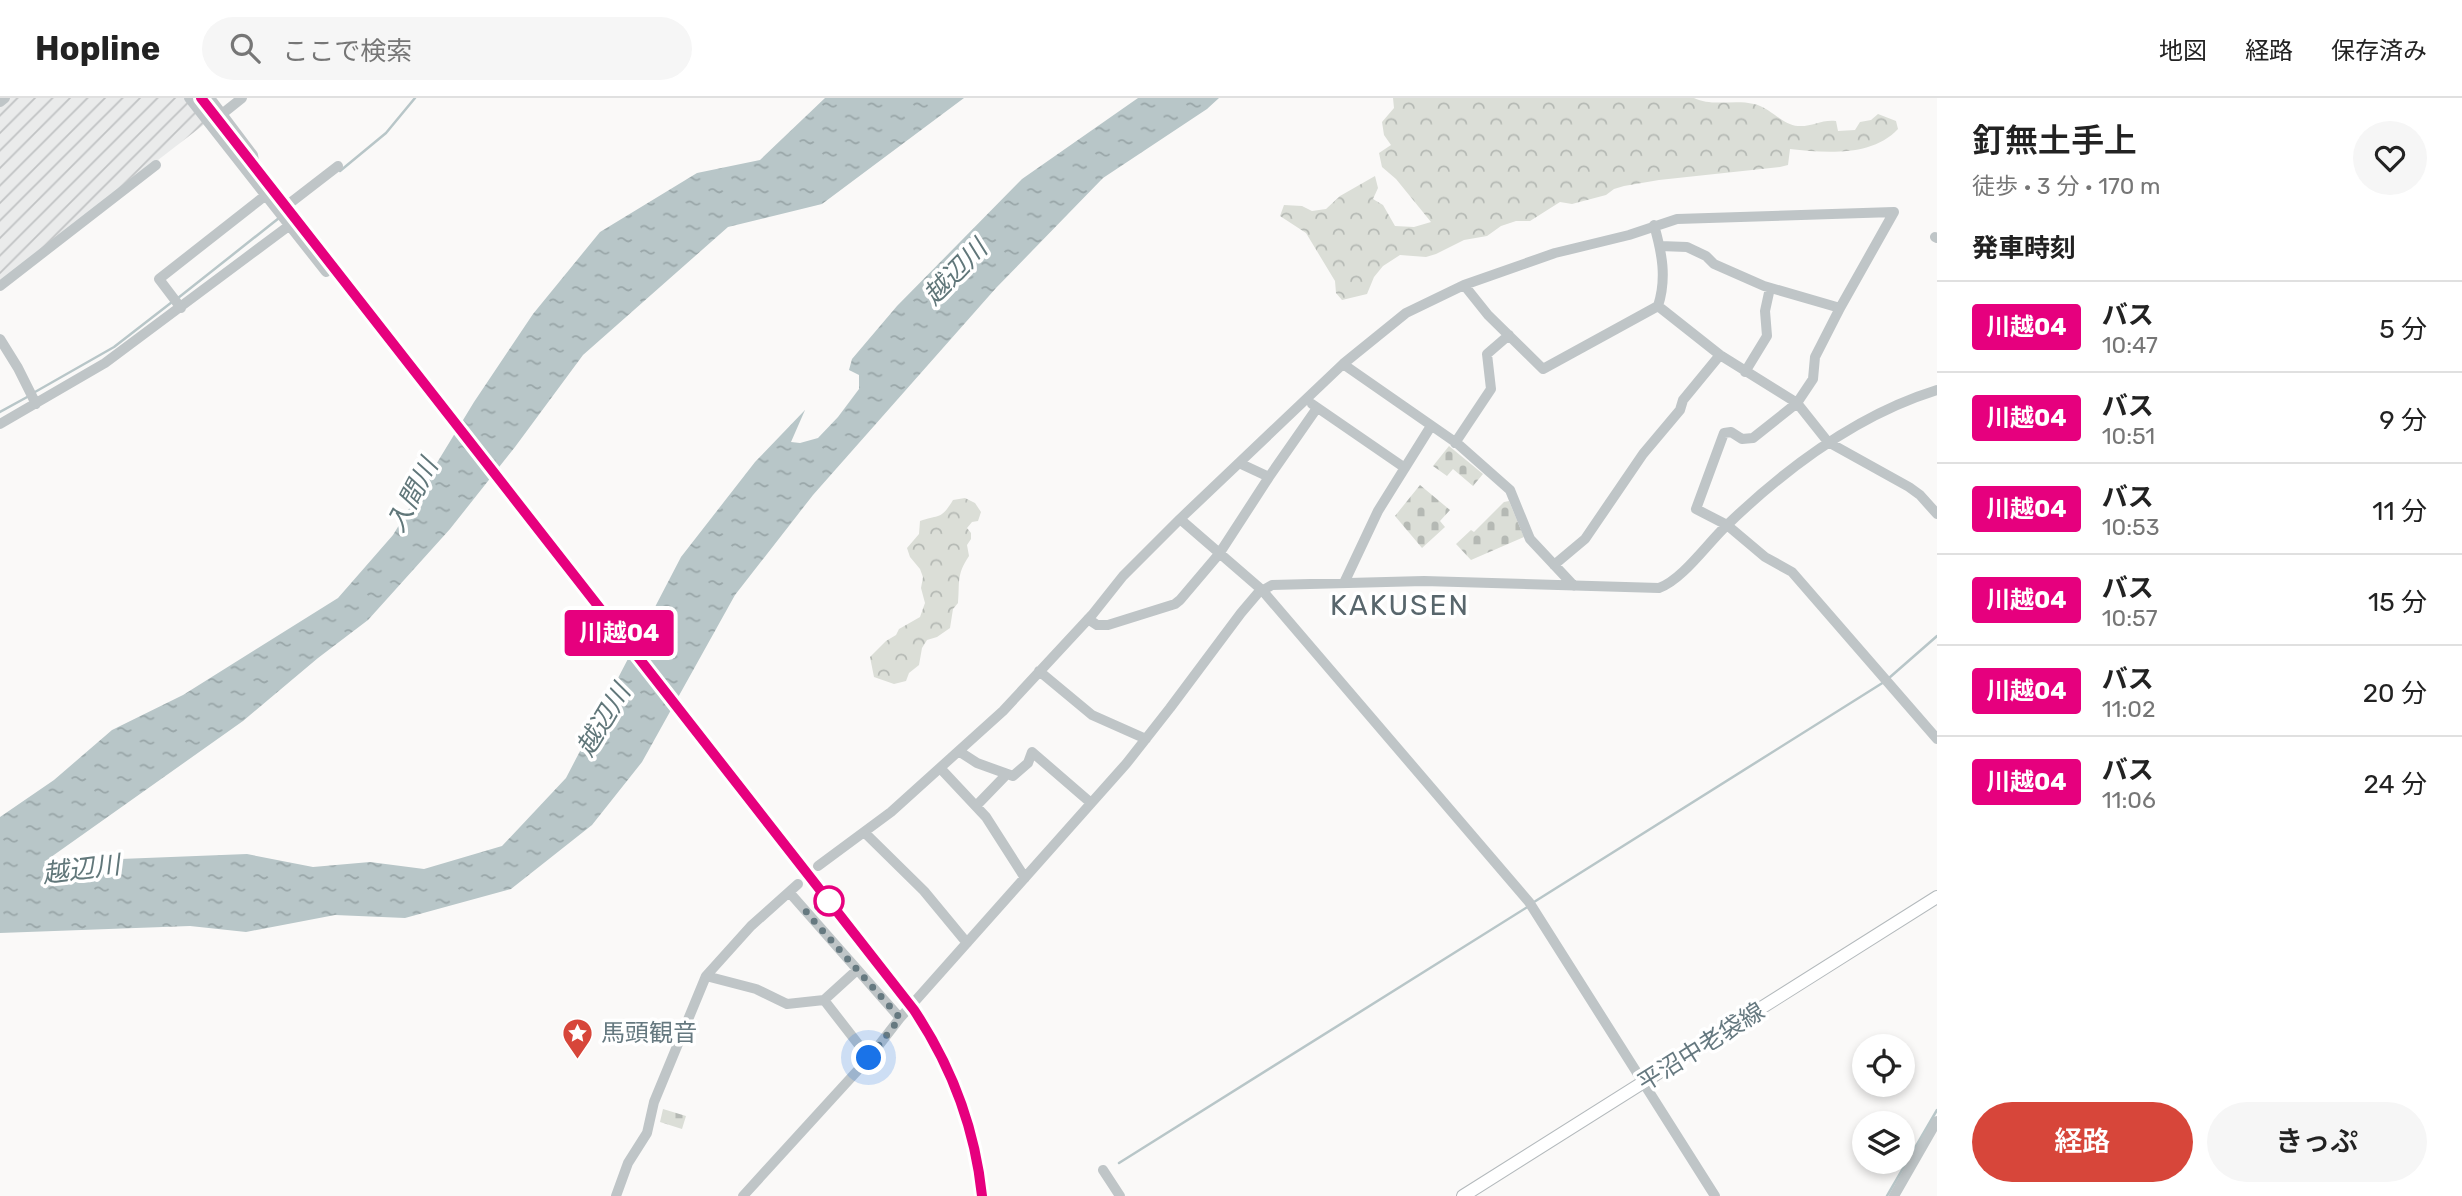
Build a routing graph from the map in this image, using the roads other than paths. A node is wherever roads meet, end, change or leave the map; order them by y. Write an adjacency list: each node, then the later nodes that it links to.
1 (5, 98): 6 (street)
2 (189, 98): 10 (street)
3 (201, 98): 74 (main road, bridge)
4 (210, 98): 7 (street)
5 (242, 98): 7 (street)
6 (0, 102)
7 (222, 114): 10 (street)
8 (156, 165): 18 (street)
9 (338, 166): 12 (street)
10 (253, 180): 11 (street)
11 (266, 195): 12 (street); 21 (street)
12 (279, 211): 13 (street)
13 (290, 225): 16 (street); 21 (street)
14 (1654, 225): 15 (street); 17 (street); 22 (street)
15 (1660, 246): 19 (street); 20 (street)
16 (326, 272)
17 (1464, 285): 23 (street); 26 (street)
18 (0, 286)
19 (1770, 288): 22 (street); 27 (street)
20 (1658, 306): 23 (street); 25 (street)
21 (181, 308): 31 (street)
22 (1840, 308): 30 (street)
23 (1509, 335): 36 (street)
24 (0, 338): 31 (street)
25 (1720, 355): 27 (street); 46 (street)
26 (1343, 364): 29 (street); 34 (street)
27 (1745, 372): 30 (street)
28 (1937, 390): 35 (street)
29 (1306, 400): 32 (street); 37 (street)
30 (1797, 403): 35 (street); 44 (street)
31 (36, 404): 33 (street)
32 (1317, 408): 38 (street); 39 (street)
33 (0, 424)
34 (1431, 426): 36 (street); 38 (street)
35 (1828, 442): 40 (street); 44 (street)
36 (1455, 443): 46 (street)
37 (1239, 463): 39 (street); 43 (street)
38 (1405, 468): 47 (street)
39 (1269, 477): 45 (street)
40 (1922, 496): 41 (street); 42 (street)
41 (1937, 500)
42 (1937, 514)
43 (1180, 519): 45 (street); 50 (street)
44 (1727, 525): 48 (street); 53 (street)
45 (1219, 554): 49 (street); 50 (street)
46 (1554, 565): 48 (street)
47 (1344, 583): 48 (street); 49 (street)
48 (1574, 586)
49 (1262, 590): 52 (street); 69 (street)
50 (1088, 619): 51 (street)
51 (1040, 671): 52 (street); 54 (street)
52 (1146, 739): 57 (street)
53 (1937, 740)
54 (960, 752): 55 (street); 56 (street)
55 (941, 769): 58 (street); 59 (street)
56 (1007, 774): 57 (street); 58 (street)
57 (1091, 803): 61 (street)
58 (976, 806): 61 (street)
59 (864, 832): 60 (street); 63 (street)
60 (818, 866)
61 (1025, 878): 63 (street)
62 (1937, 897): 69 (main road, 平沼中老袋線)
63 (967, 943): 67 (street)
64 (857, 970): 65 (street); 66 (street); 67 (street)
65 (706, 976): 66 (street); 72 (street)
66 (824, 1000): 68 (street)
67 (900, 1018): 68 (street)
68 (869, 1058): 73 (street)
69 (1644, 1082): 76 (main road, 平沼中老袋線); 77 (street)
70 (1937, 1121): 78 (street)
71 (1104, 1170): 75 (street)
72 (616, 1196)
73 (743, 1196)
74 (982, 1196)
75 (1120, 1196)
76 (1464, 1196)
77 (1714, 1196)
78 (1894, 1196)

